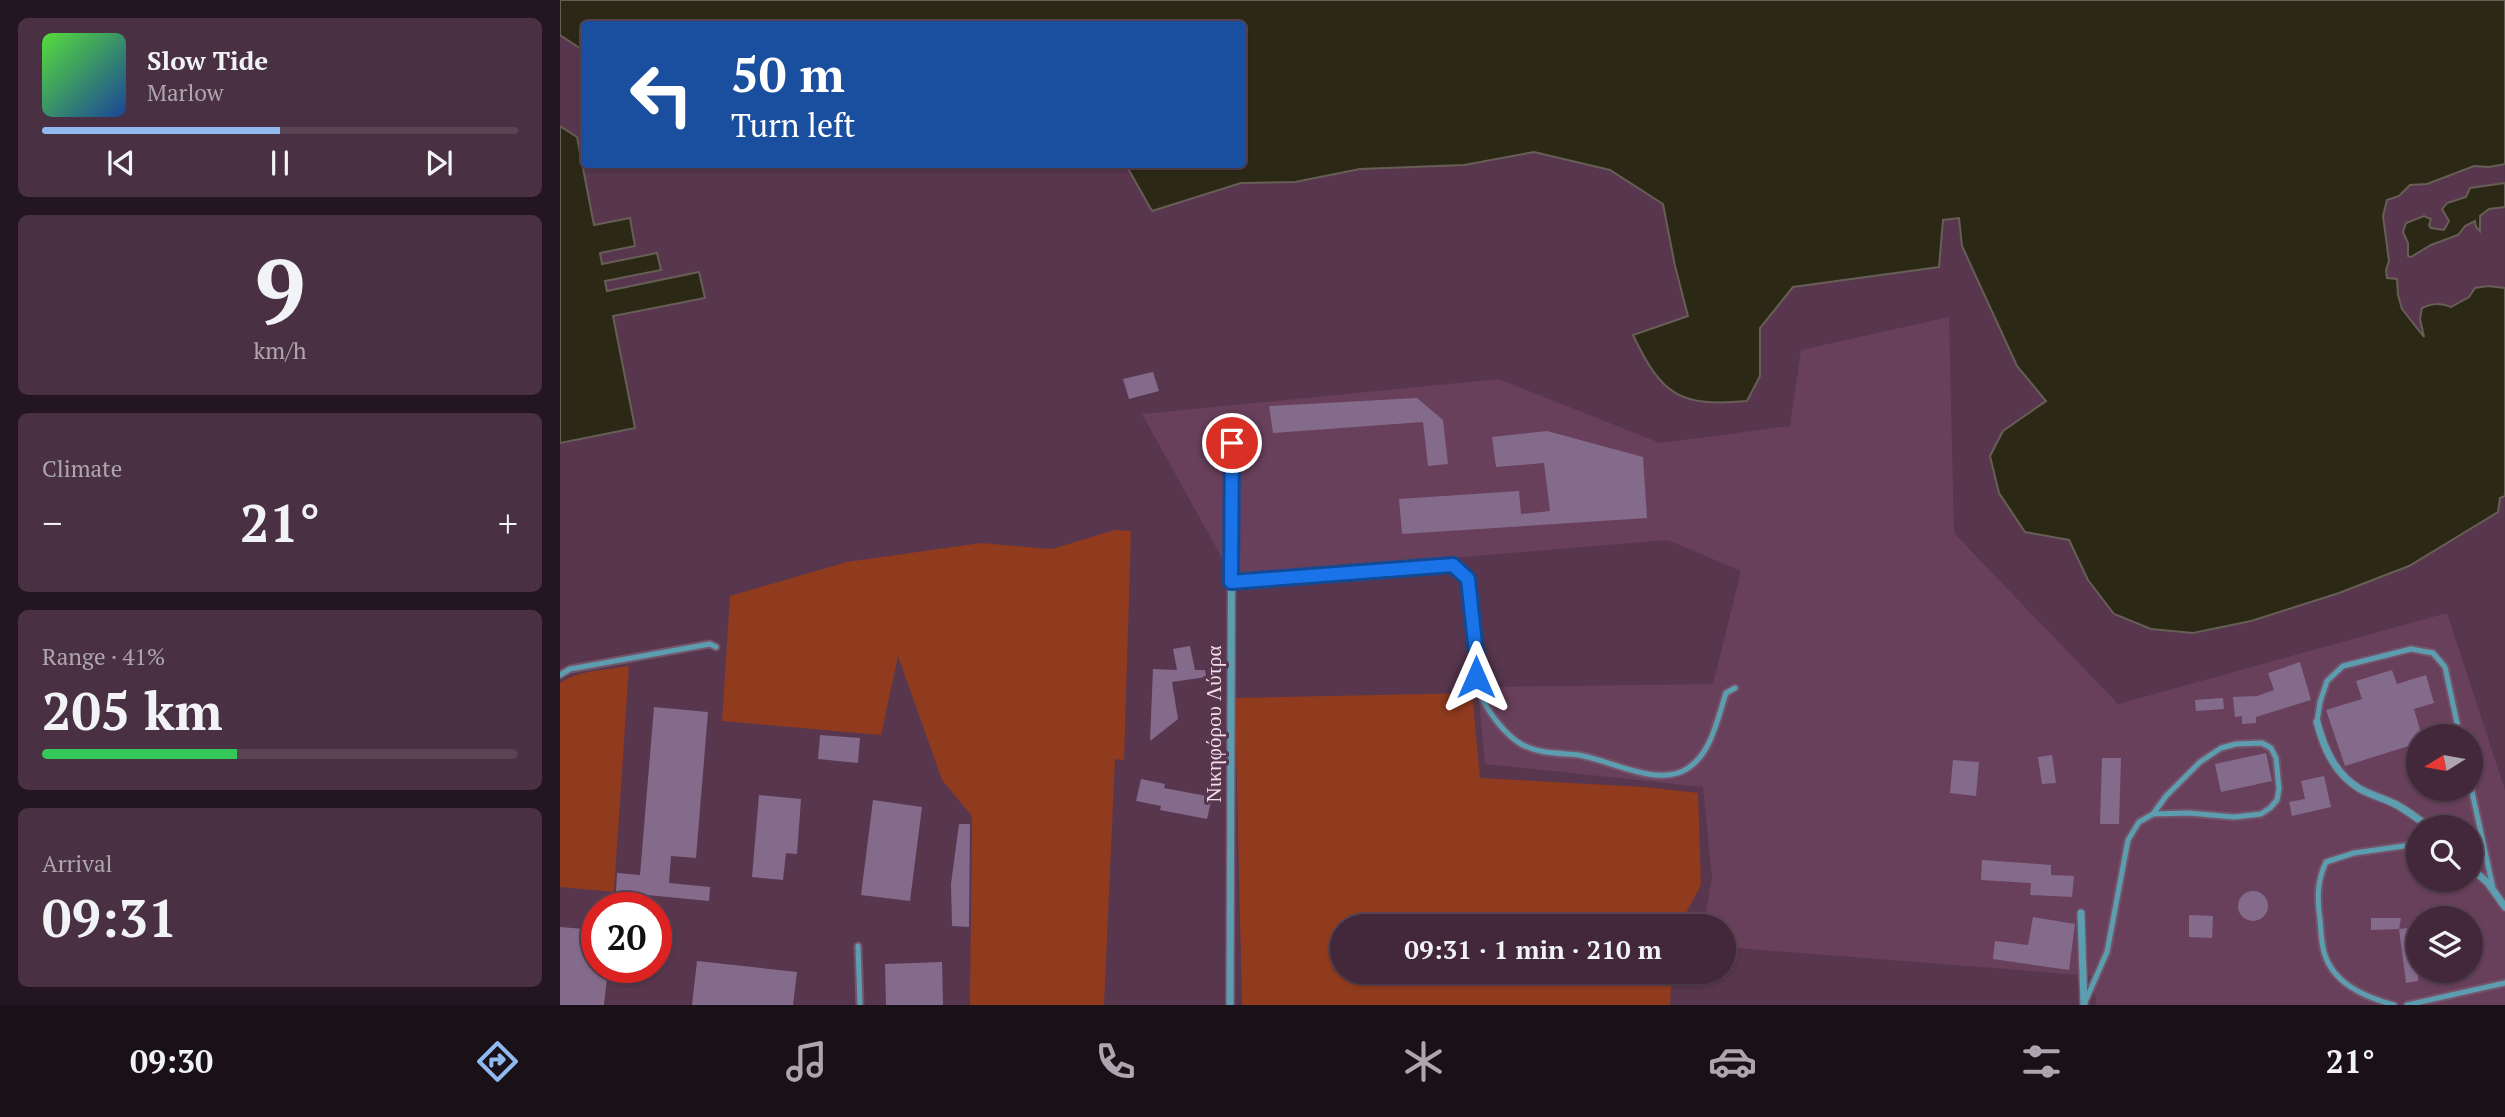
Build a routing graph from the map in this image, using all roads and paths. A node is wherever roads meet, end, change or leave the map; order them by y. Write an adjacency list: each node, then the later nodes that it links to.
1 (1232, 443): 2 (street, Νικηφόρου Λύτρα)
2 (1231, 582): 5 (lane); 19 (street, Νικηφόρου Λύτρα)
3 (716, 647): 4 (lane)
4 (560, 675)
5 (1735, 688)
6 (2317, 722): 7 (lane); 10 (street)
7 (2457, 724)
8 (2474, 802): 13 (lane)
9 (2153, 814): 9 (lane); 20 (lane)
10 (2412, 815)
11 (2406, 846): 21 (lane)
12 (2483, 881): 13 (street)
13 (2493, 891): 14 (street)
14 (2505, 907)
15 (2081, 913): 20 (street)
16 (858, 946): 18 (lane)
17 (2505, 983): 22 (lane)
18 (860, 1005)
19 (1230, 1005)
20 (2084, 1005)
21 (2394, 1005)
22 (2407, 1005)

